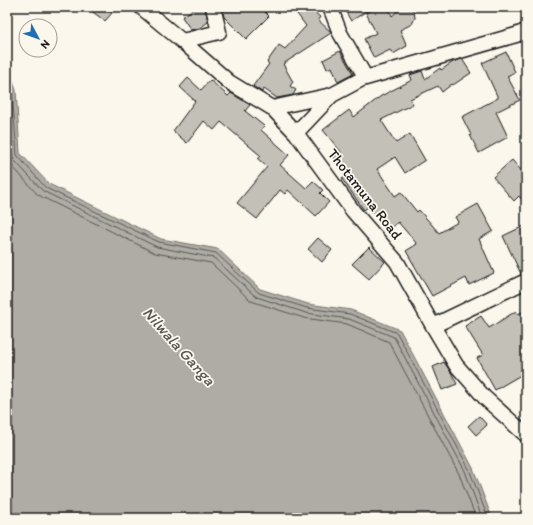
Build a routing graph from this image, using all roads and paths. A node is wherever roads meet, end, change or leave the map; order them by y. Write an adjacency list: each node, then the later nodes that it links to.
1 (141, 7): 5 (street, Thotamuna Road)
2 (213, 7): 5 (street)
3 (330, 7): 6 (street)
4 (526, 31): 6 (street)
5 (182, 41): 8 (street, Thotamuna Road)
6 (366, 78): 7 (street)
7 (332, 95): 8 (street); 9 (street)
8 (272, 108): 9 (street, Thotamuna Road)
9 (296, 133): 11 (street, Thotamuna Road)
10 (526, 281): 11 (street)
11 (433, 326): 12 (street, Thotamuna Road)
12 (526, 435)

